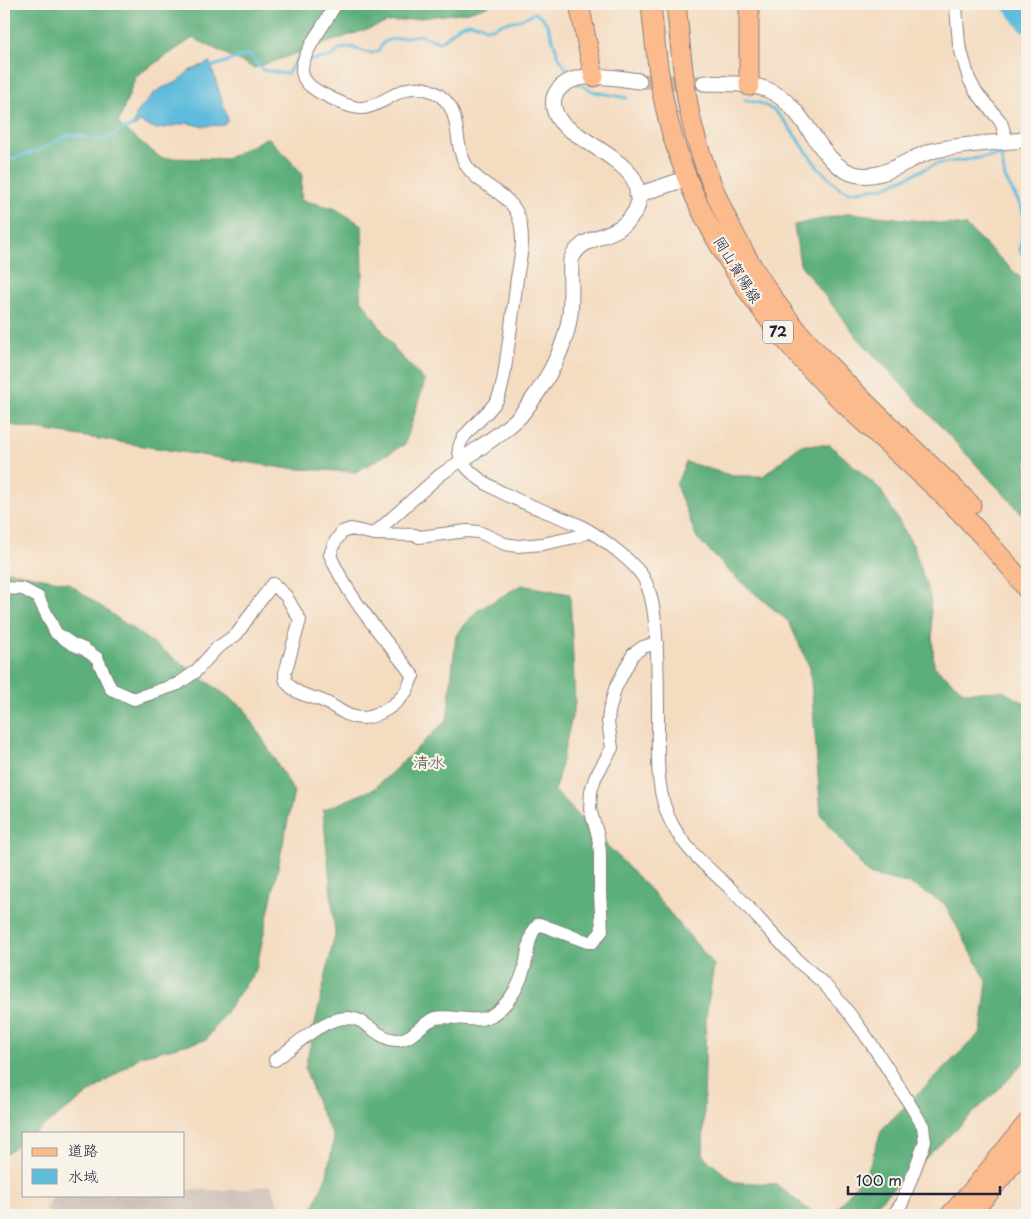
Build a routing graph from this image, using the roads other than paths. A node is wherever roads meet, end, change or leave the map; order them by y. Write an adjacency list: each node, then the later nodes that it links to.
1 (336, 4): 19 (street)
2 (579, 4): 11 (main road)
3 (644, 4): 9 (main road)
4 (652, 4): 9 (main road, 岡山賀陽線 / 72)
5 (676, 4): 10 (main road, 岡山賀陽線 / 72)
6 (683, 4): 10 (main road)
7 (749, 4): 14 (main road)
8 (958, 5): 16 (street)
9 (656, 38): 17 (main road, 岡山賀陽線 / 72)
10 (682, 58): 22 (main road, 岡山賀陽線 / 72)
11 (580, 79): 12 (street); 18 (street)
12 (639, 80)
13 (704, 83): 14 (street)
14 (749, 86): 16 (street)
15 (1027, 140): 16 (street)
16 (1007, 141)
17 (688, 178): 18 (street); 24 (main road, 岡山賀陽線 / 72)
18 (637, 195): 19 (street)
19 (462, 460): 20 (street); 21 (street)
20 (589, 532): 21 (street); 25 (street)
21 (374, 534): 23 (street)
22 (1027, 567)
23 (4, 588)
24 (1027, 590)
25 (657, 643): 26 (street); 29 (street)
26 (274, 1060)
27 (1027, 1123): 30 (main road)
28 (1027, 1146): 31 (main road)
29 (893, 1215)
30 (950, 1215)
31 (968, 1215)

